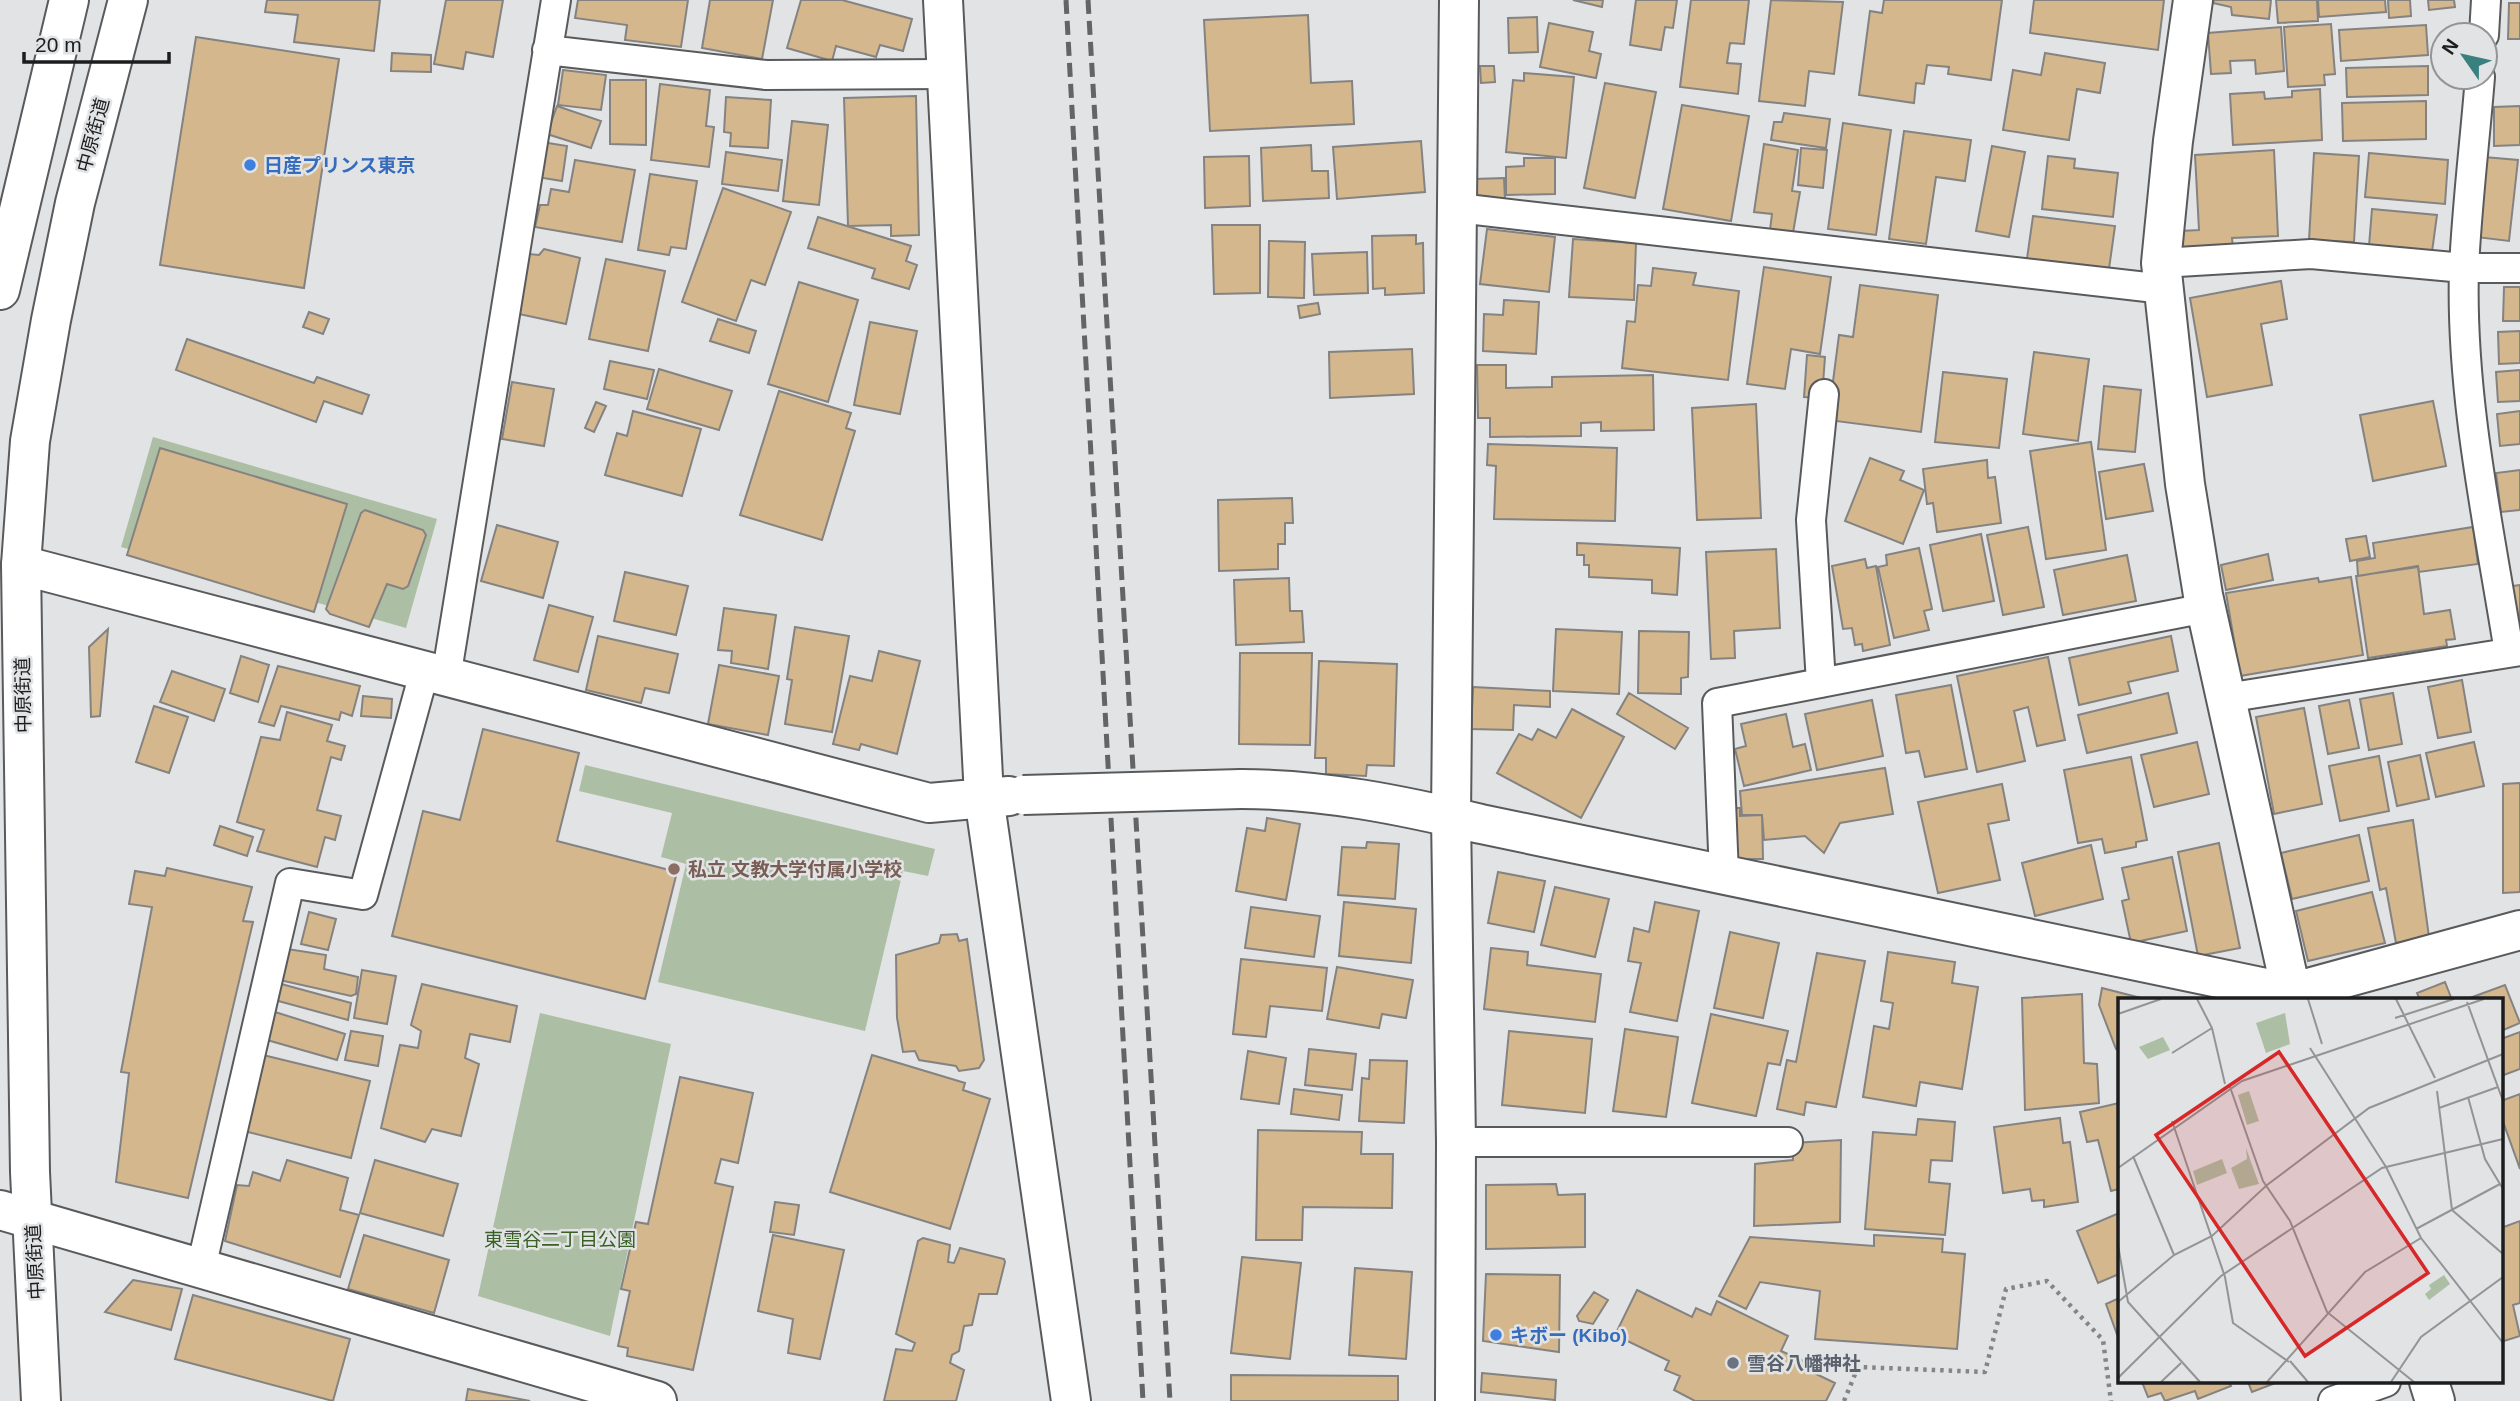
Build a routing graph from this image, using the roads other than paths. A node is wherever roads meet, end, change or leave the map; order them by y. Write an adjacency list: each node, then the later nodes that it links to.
1 (69, 0): 16 (street)
2 (128, 0): 18 (street, 中原街道)
3 (556, 0): 9 (lane)
4 (943, 0): 10 (street)
5 (1459, 0): 12 (street)
6 (2193, 0): 15 (street)
7 (2486, 0): 8 (lane)
8 (2485, 21)
9 (547, 50): 10 (lane); 21 (lane)
10 (946, 74): 24 (street)
11 (2479, 91): 13 (lane)
12 (1458, 208): 15 (lane); 25 (street)
13 (2464, 268): 14 (lane); 15 (lane); 20 (lane)
14 (2520, 268)
15 (2163, 276): 19 (street)
16 (0, 289)
17 (1824, 394): 22 (lane)
18 (21, 565): 21 (street); 31 (street, 中原街道)
19 (2206, 608): 22 (lane); 23 (street)
20 (2514, 652): 23 (lane)
21 (435, 676): 24 (street); 32 (lane)
22 (1821, 683): 26 (lane)
23 (2226, 698): 28 (street)
24 (984, 797): 25 (street, bridge); 37 (street)
25 (1451, 817): 26 (street); 29 (street)
26 (1724, 874): 28 (street)
27 (2520, 930): 28 (street)
28 (2291, 996)
29 (1456, 1142): 30 (lane); 38 (street)
30 (1788, 1142)
31 (17, 1215): 32 (street); 35 (street, 中原街道)
32 (201, 1268): 36 (street)
33 (2380, 1384): 39 (lane)
34 (2430, 1384): 40 (street)
35 (41, 1401)
36 (657, 1401)
37 (1071, 1401)
38 (1455, 1401)
39 (2333, 1401)
40 (2435, 1401)

